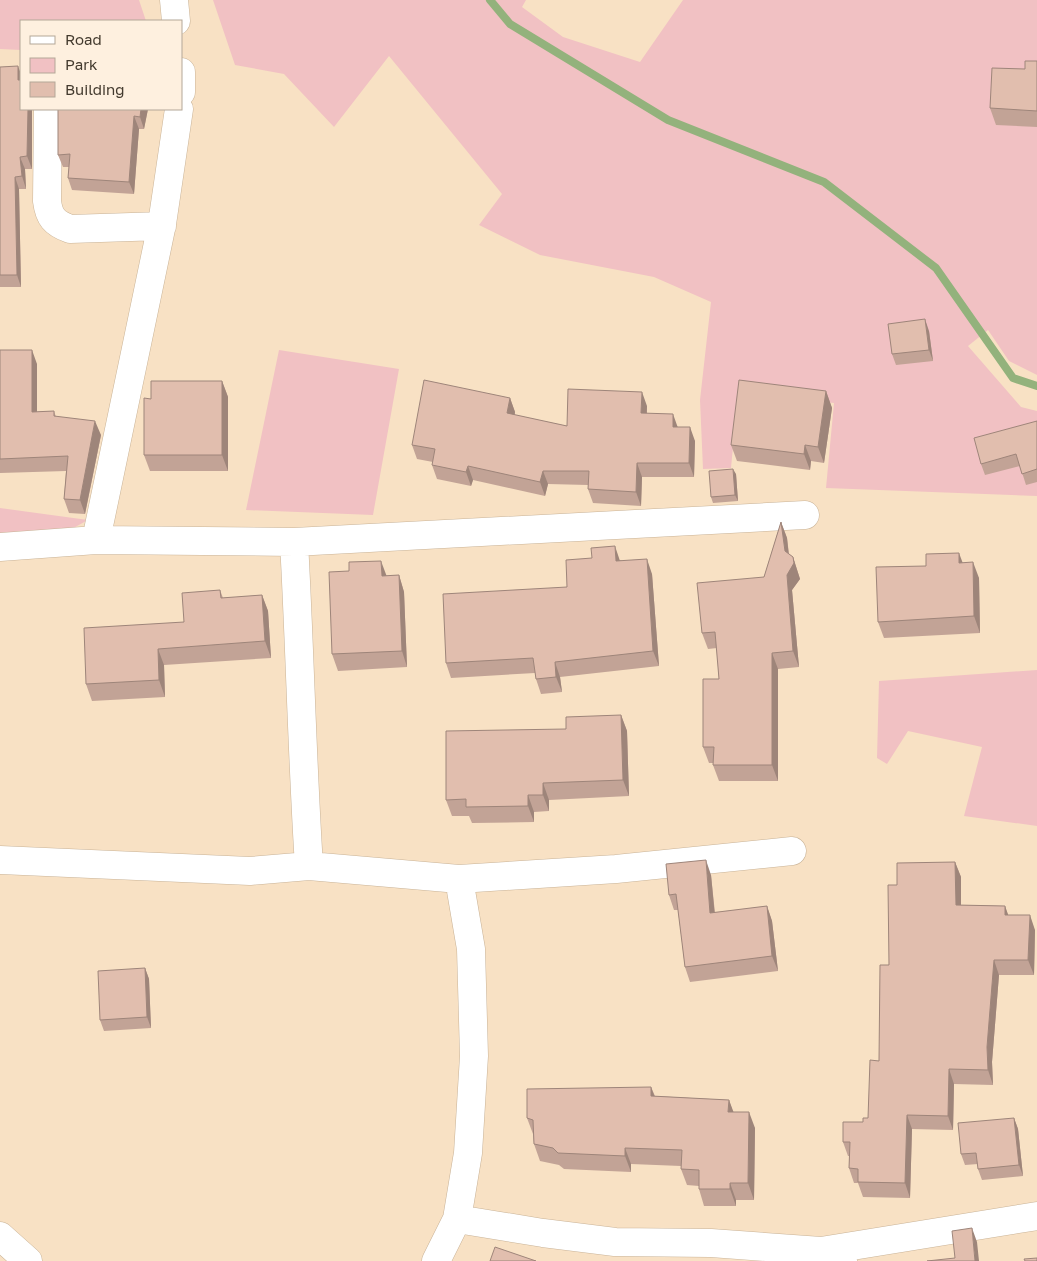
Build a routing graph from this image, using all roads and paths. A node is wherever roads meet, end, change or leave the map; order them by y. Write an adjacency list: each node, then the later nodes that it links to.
1 (174, 0): 2 (street)
2 (176, 20)
3 (48, 110): 5 (street)
4 (179, 110): 5 (street)
5 (162, 226): 7 (street)
6 (805, 515): 8 (street)
7 (96, 540): 8 (street); 9 (street)
8 (294, 542): 12 (street)
9 (0, 547)
10 (792, 851): 13 (street)
11 (0, 860): 12 (street)
12 (309, 866): 13 (street)
13 (459, 879): 15 (street)
14 (1037, 1216): 17 (street)
15 (457, 1219): 17 (street); 19 (street)
16 (0, 1236): 18 (street)
17 (832, 1256)
18 (28, 1261)
19 (436, 1261)

